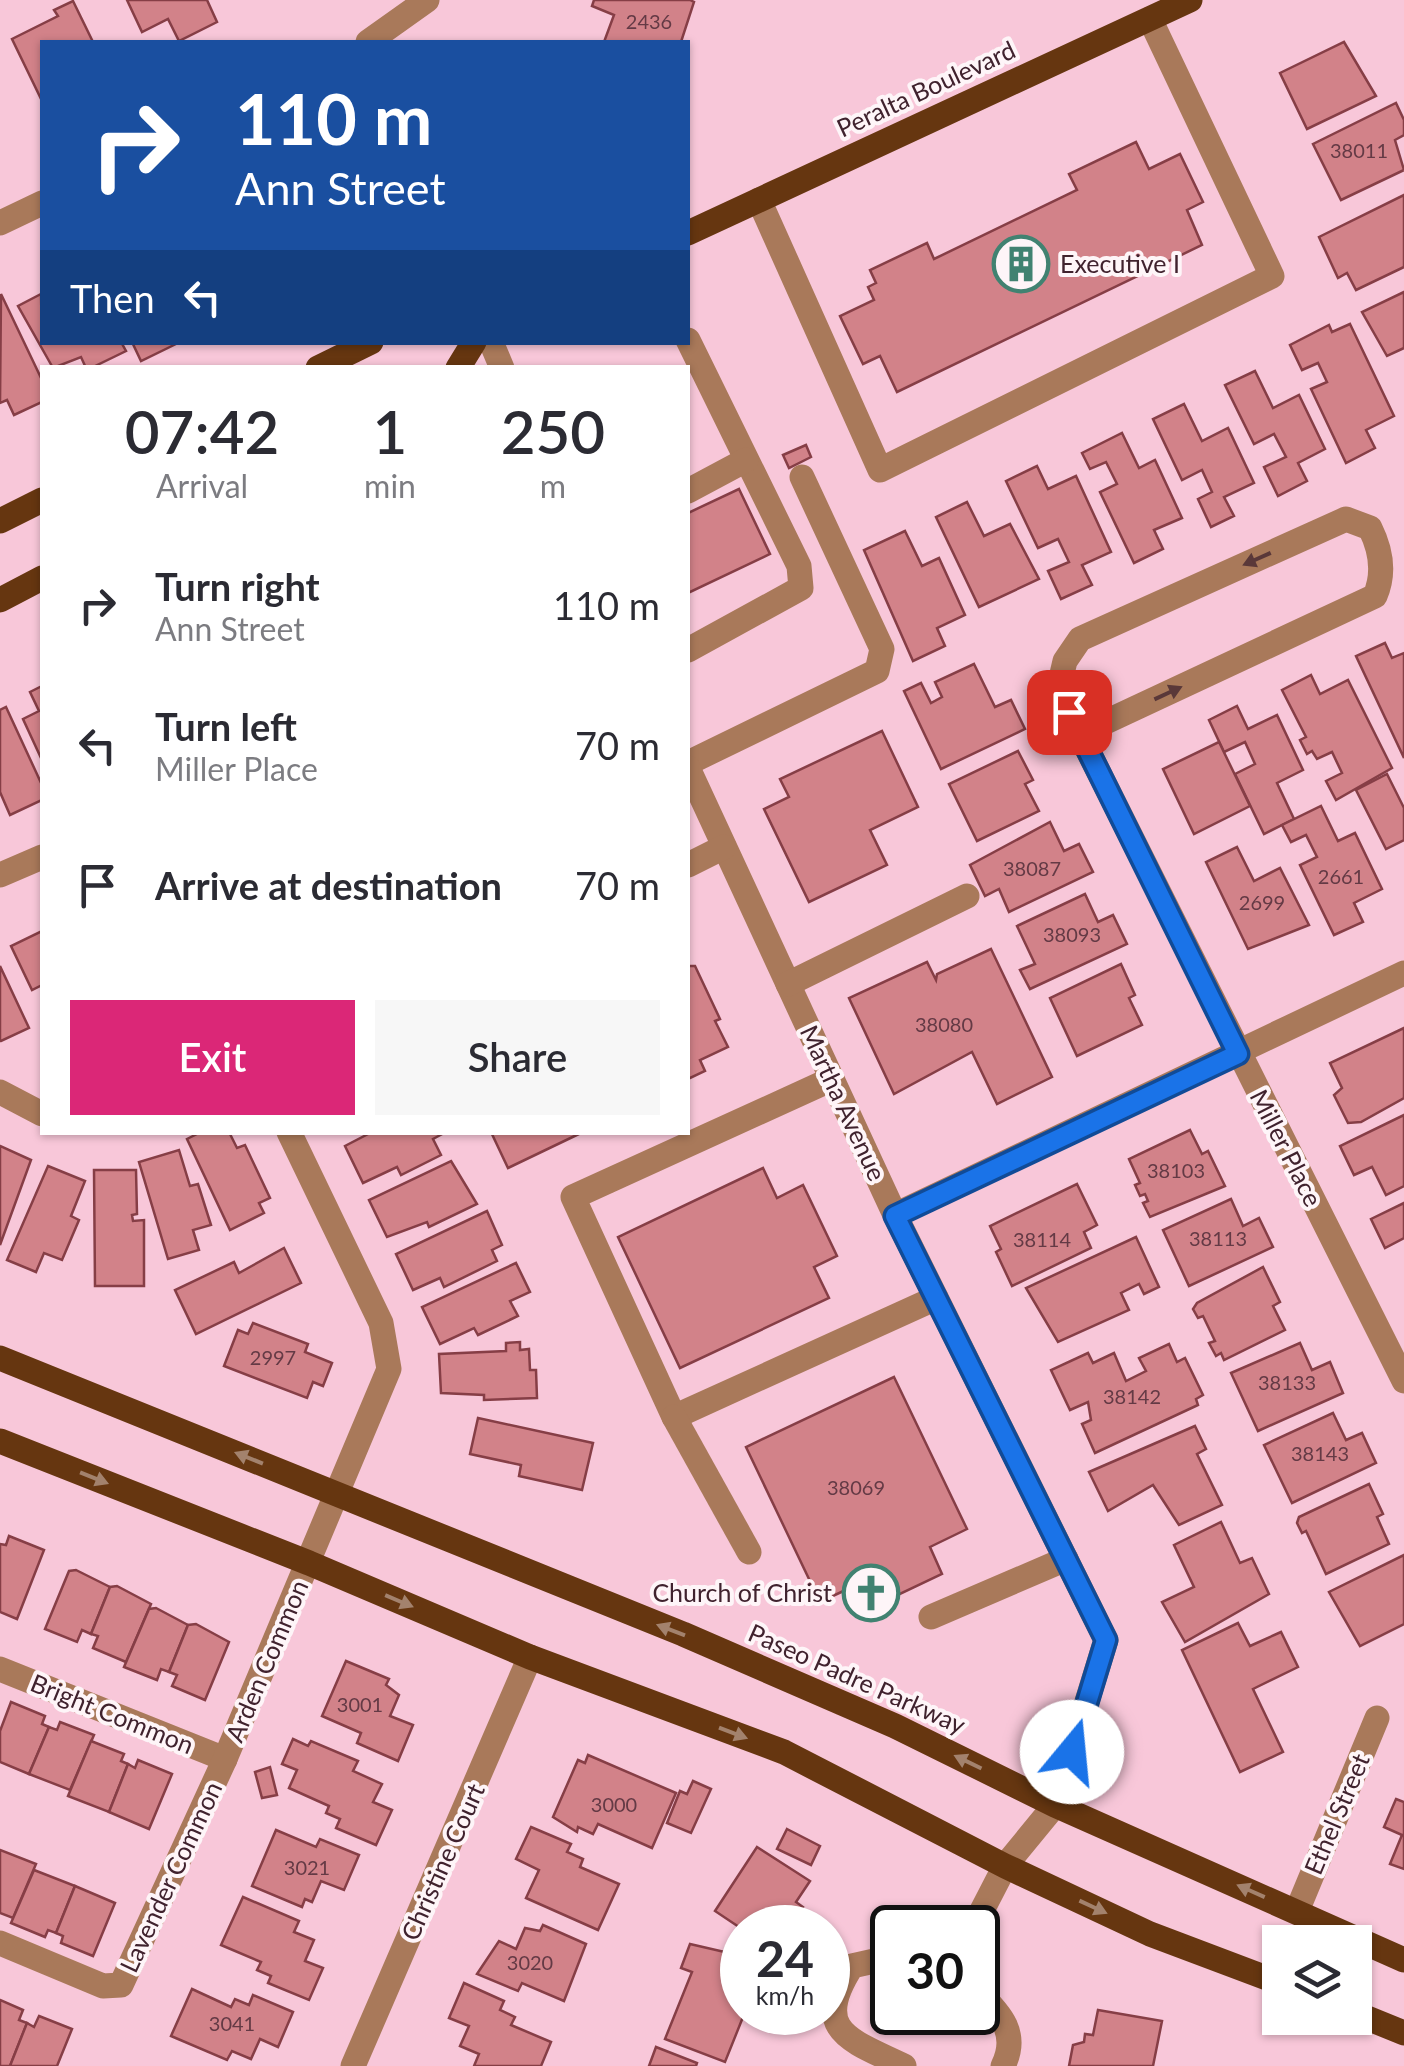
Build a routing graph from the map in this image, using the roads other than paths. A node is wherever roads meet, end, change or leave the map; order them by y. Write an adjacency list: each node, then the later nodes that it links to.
1 (427, 0): 4 (street)
2 (1190, 0): 3 (main road, Peralta Boulevard)
3 (1150, 19): 5 (main road, Peralta Boulevard); 5 (street)
4 (371, 40)
5 (759, 200): 8 (main road, Peralta Boulevard)
6 (40, 204): 7 (street)
7 (0, 223)
8 (690, 232)
9 (690, 344): 12 (street)
10 (366, 345): 11 (main road)
11 (324, 365)
12 (746, 460): 14 (street); 19 (street)
13 (802, 477): 21 (street)
14 (690, 490)
15 (40, 501): 16 (main road)
16 (0, 522)
17 (40, 579): 18 (main road)
18 (0, 600)
19 (690, 649)
20 (1080, 734): 20 (street, Miller Place, one-way to 20); 30 (street, Miller Place)
21 (690, 764)
22 (690, 770): 23 (street, Martha Avenue)
23 (724, 847): 25 (street); 29 (street, Martha Avenue)
24 (40, 858): 26 (street)
25 (690, 863)
26 (0, 875)
27 (967, 896): 29 (street)
28 (1404, 973): 30 (street)
29 (788, 984): 31 (street, Martha Avenue)
30 (1238, 1054): 35 (street); 38 (street, Miller Place)
31 (832, 1079): 35 (street, Martha Avenue); 39 (street)
32 (0, 1092): 33 (street)
33 (40, 1113)
34 (290, 1135): 41 (street, Arden Common)
35 (895, 1216): 36 (street, Martha Avenue)
36 (936, 1298): 39 (street); 43 (street, Martha Avenue)
37 (0, 1358): 41 (main road, Paseo Padre Parkway, one-way to 37)
38 (1404, 1381)
39 (674, 1416): 42 (street)
40 (0, 1441): 44 (main road, one-way to 44)
41 (340, 1494): 44 (street, Arden Common); 50 (main road, Paseo Padre Parkway, one-way to 41)
42 (749, 1552)
43 (1066, 1559): 45 (street); 50 (street, Martha Avenue)
44 (309, 1563): 46 (main road, one-way to 46); 49 (street, Arden Common)
45 (931, 1617)
46 (530, 1657): 51 (main road, one-way to 51); 61 (street, Christine Court)
47 (0, 1669): 49 (street, Bright Common)
48 (1377, 1718): 53 (street, Ethel Street)
49 (224, 1759): 54 (street, Lavender Common)
50 (1055, 1805): 51 (street, Martha Avenue); 53 (main road, Paseo Padre Parkway, one-way to 50)
51 (1005, 1866): 52 (street, Martha Avenue); 57 (main road, one-way to 57)
52 (985, 1905)
53 (1297, 1911): 55 (main road, Paseo Padre Parkway)
54 (0, 1942)
55 (1404, 1960)
56 (870, 1962): 62 (street)
57 (1262, 1976)
58 (1000, 2013): 63 (street)
59 (1372, 2020): 60 (main road)
60 (1404, 2033)
61 (353, 2066)
62 (904, 2066)
63 (1002, 2066)

